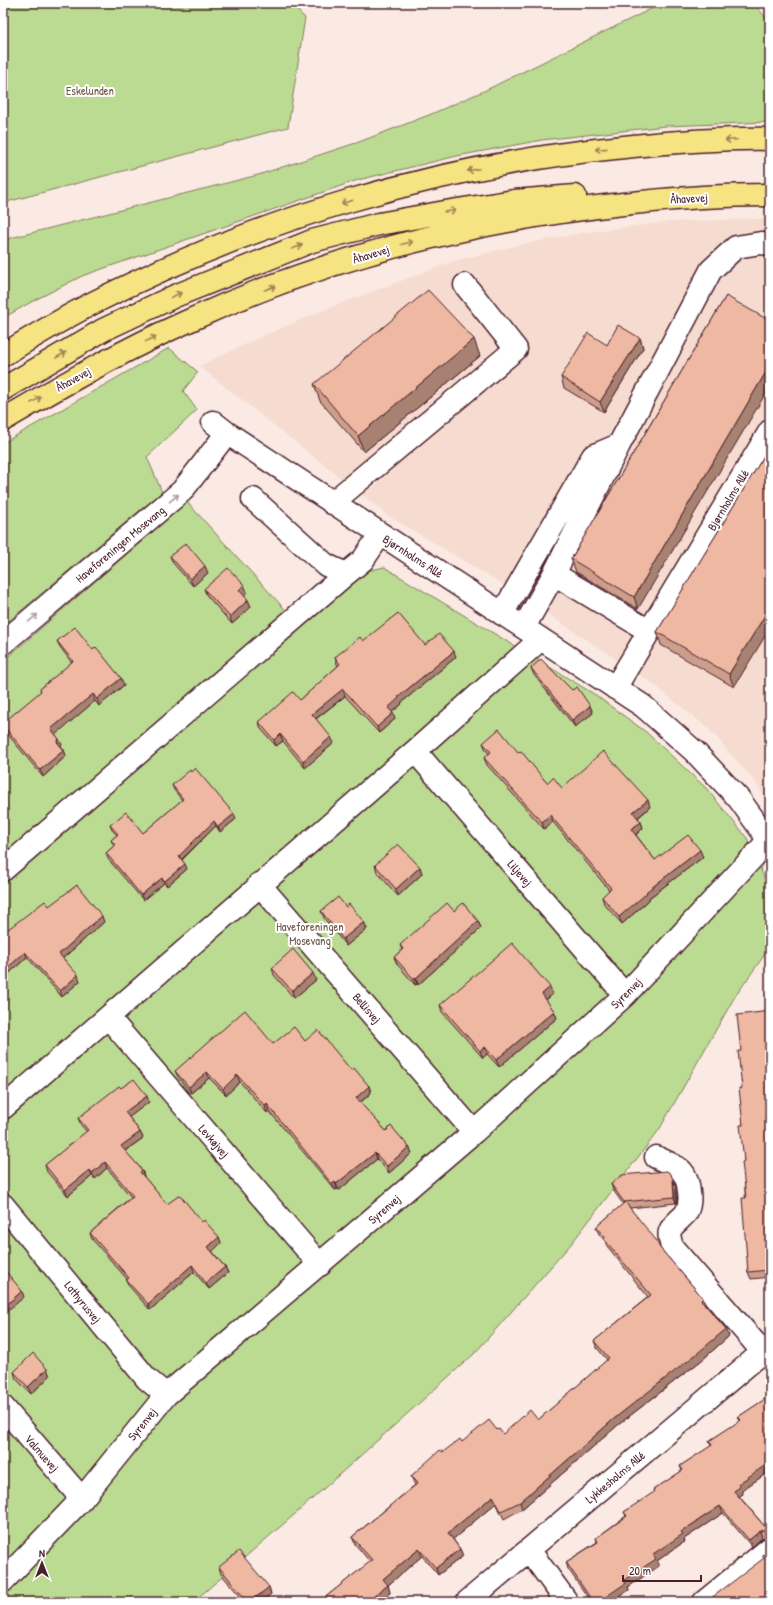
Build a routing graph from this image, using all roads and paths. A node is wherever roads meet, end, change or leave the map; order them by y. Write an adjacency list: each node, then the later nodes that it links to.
1 (770, 139): 5 (main road, one-way to 5)
2 (762, 195): 6 (main road, one-way to 2); 7 (main road, Åhavevej, one-way to 2)
3 (770, 244): 10 (street)
4 (466, 285): 12 (street)
5 (3, 354)
6 (3, 389)
7 (3, 420)
8 (220, 428): 12 (street, Bjørnholms Allé); 19 (street, Haveforeningen Mosevang, one-way to 8)
9 (770, 431): 17 (street, Bjørnholms Allé)
10 (619, 445): 15 (street); 16 (street)
11 (253, 499): 14 (street)
12 (332, 503): 13 (street, Bjørnholms Allé)
13 (380, 535): 14 (street); 16 (street, Bjørnholms Allé)
14 (346, 574): 23 (street)
15 (554, 574): 17 (street); 18 (street)
16 (502, 614): 18 (street, Bjørnholms Allé)
17 (649, 631): 20 (street, Bjørnholms Allé)
18 (532, 633): 20 (street, Bjørnholms Allé); 21 (street)
19 (3, 643)
20 (615, 688): 22 (street, Bjørnholms Allé)
21 (415, 751): 24 (street); 25 (street, Liljevej)
22 (769, 841): 25 (street, Syrenvej)
23 (3, 870)
24 (259, 884): 26 (street); 28 (street, Bellisvej)
25 (625, 995): 28 (street, Syrenvej)
26 (108, 1017): 27 (street); 31 (street, Levkøjvej)
27 (3, 1108)
28 (474, 1132): 31 (street, Syrenvej)
29 (656, 1157): 32 (street, Lykkesholms Allé)
30 (3, 1205): 33 (street, Lathyrusvej)
31 (320, 1265): 33 (street, Syrenvej)
32 (766, 1349): 37 (street, Lykkesholms Allé)
33 (166, 1395): 35 (street, Syrenvej)
34 (3, 1407): 35 (street, Valmuevej)
35 (82, 1498): 38 (street, Syrenvej)
36 (770, 1548): 41 (street)
37 (530, 1550): 39 (street, Lykkesholms Allé); 40 (street)
38 (3, 1581)
39 (468, 1602)
40 (567, 1602)
41 (704, 1602)

